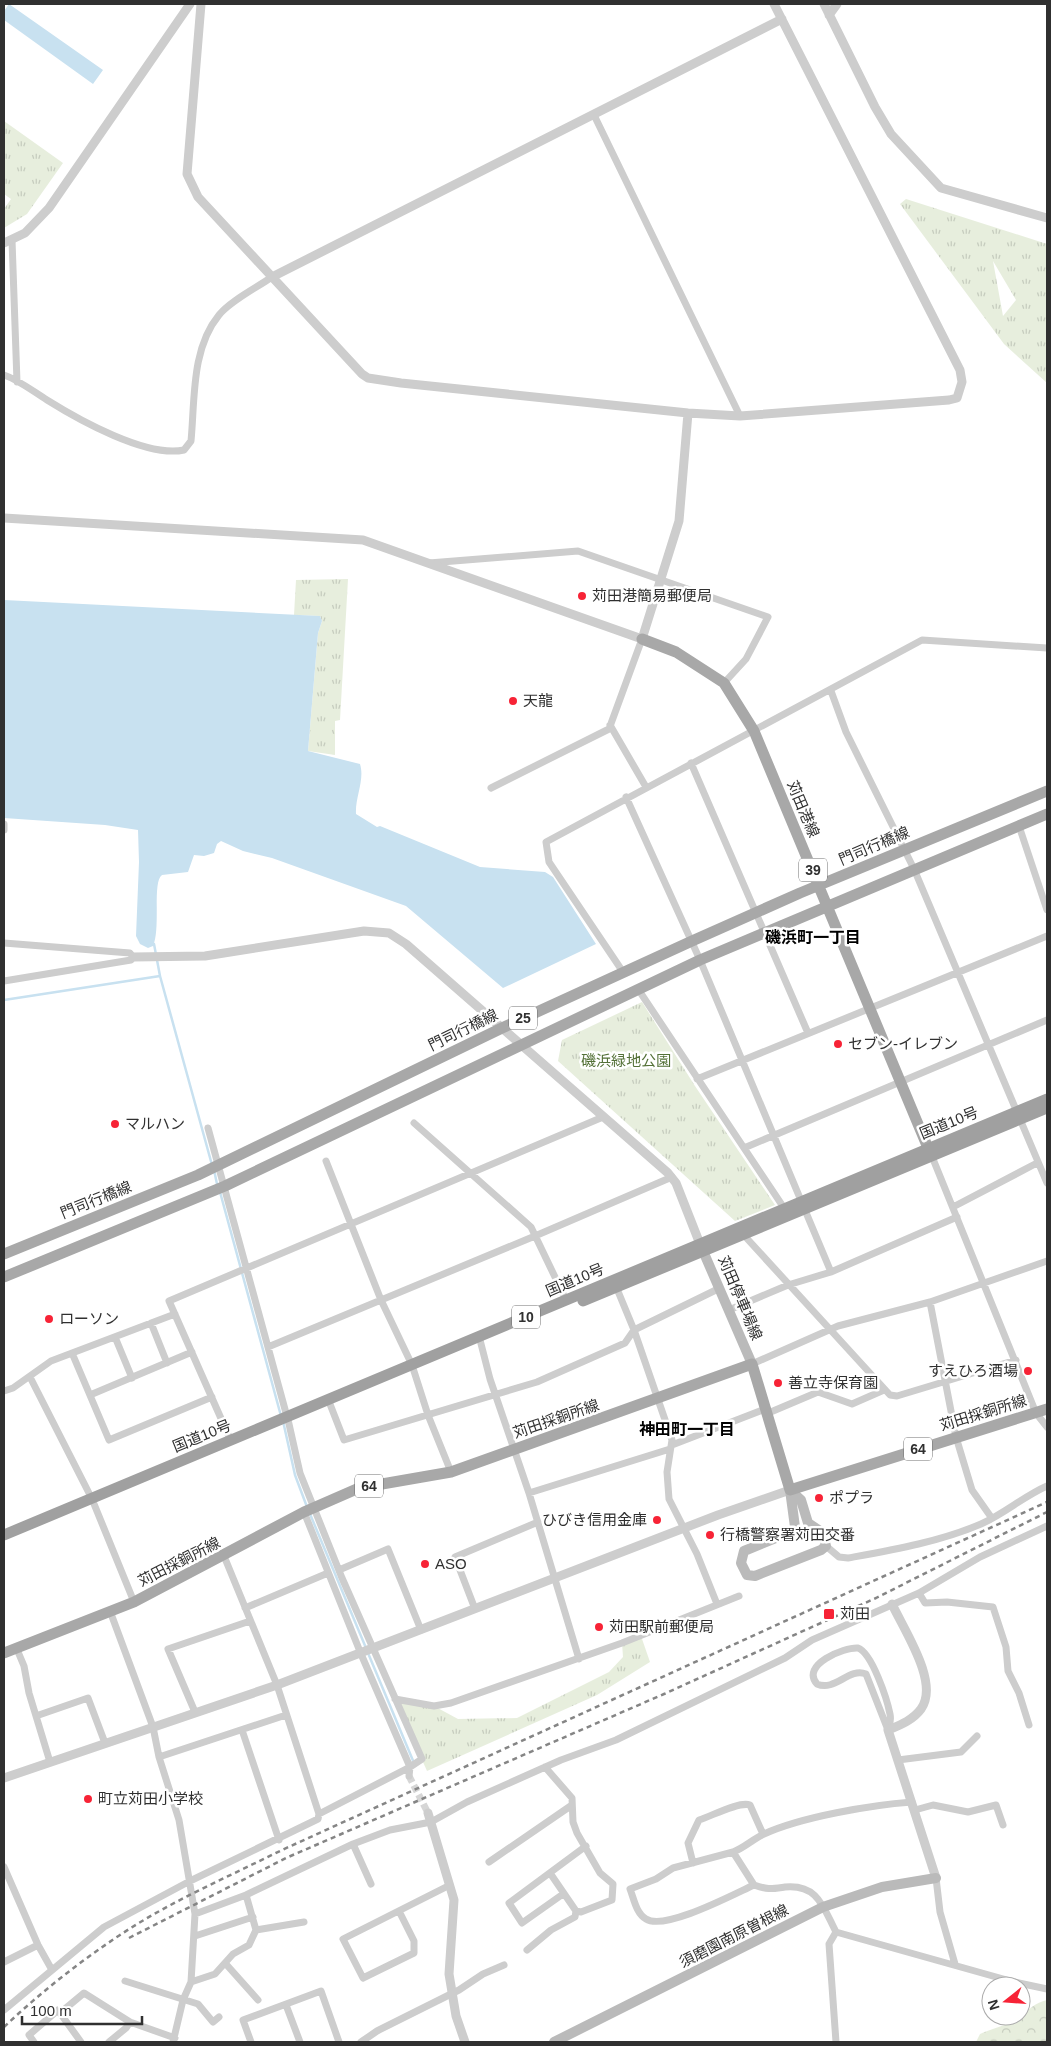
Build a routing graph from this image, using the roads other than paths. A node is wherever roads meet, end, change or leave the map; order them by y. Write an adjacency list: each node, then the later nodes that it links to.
1 (190, 4): 10 (street)
2 (201, 4): 11 (street)
3 (774, 4): 7 (street)
4 (824, 4): 6 (street)
5 (837, 4): 6 (street)
6 (829, 15): 9 (street)
7 (782, 19): 8 (street); 15 (street)
8 (594, 115): 11 (street); 15 (street)
9 (1047, 218)
10 (8, 241): 13 (street)
11 (272, 277): 13 (street); 14 (street)
12 (4, 375): 13 (street)
13 (17, 382)
14 (688, 413): 15 (street); 18 (street)
15 (740, 416)
16 (4, 518): 17 (street)
17 (426, 563): 18 (street); 19 (street)
18 (661, 580): 19 (street); 21 (street)
19 (642, 639): 21 (main road, 苅田港線 / 39); 23 (street)
20 (1047, 648): 22 (street)
21 (724, 683): 24 (main road, 苅田港線 / 39)
22 (831, 691): 24 (street); 34 (street)
23 (610, 725): 26 (street); 27 (street)
24 (754, 731): 25 (street); 36 (main road, 苅田港線 / 39)
25 (691, 763): 26 (street); 39 (street)
26 (646, 787): 29 (street)
27 (491, 788)
28 (1047, 791): 34 (main road, 門司行橋線 / 25)
29 (626, 797): 42 (street); 47 (street)
30 (1047, 814): 32 (main road, 25)
31 (4, 824): 33 (street)
32 (1019, 826): 35 (main road, 25); 38 (street)
33 (4, 830)
34 (904, 850): 35 (street); 36 (main road, 門司行橋線 / 25)
35 (914, 869): 37 (main road, 25); 46 (street)
36 (819, 885): 37 (main road, 苅田港線 / 39); 39 (main road, 門司行橋線 / 25)
37 (827, 906): 40 (main road, 25); 50 (main road, 苅田港線 / 39)
38 (1047, 910)
39 (756, 912): 40 (street); 42 (main road, 門司行橋線 / 25)
40 (765, 932): 45 (main road, 25); 53 (street)
41 (1047, 936): 46 (street)
42 (692, 941): 45 (street); 47 (main road, 門司行橋線 / 25)
43 (4, 943): 44 (street)
44 (133, 957): 48 (street); 52 (street)
45 (700, 960): 49 (main road, 25); 56 (street)
46 (957, 971): 50 (street); 55 (street)
47 (623, 972): 52 (main road, 門司行橋線 / 25)
48 (4, 981)
49 (638, 989): 54 (main road, 25); 57 (street)
50 (870, 1008): 53 (street); 58 (main road, 苅田港線 / 39)
51 (1047, 1020): 55 (street)
52 (502, 1028): 54 (street); 70 (main road, 門司行橋線 / 25)
53 (808, 1033): 56 (street)
54 (520, 1044): 62 (street); 74 (main road, 25)
55 (987, 1045): 58 (street); 61 (street)
56 (742, 1060): 57 (street); 65 (street)
57 (697, 1079): 66 (street)
58 (899, 1081): 65 (street); 67 (main road, 苅田港線 / 39)
59 (1047, 1099): 61 (highway, 国道10号 / 10)
60 (1047, 1108): 61 (highway, 国道10号 / 10)
61 (1017, 1116): 67 (highway, 国道10号 / 10); 69 (street)
62 (603, 1117): 71 (street); 72 (street)
63 (414, 1123): 71 (street)
64 (208, 1128): 70 (street)
65 (773, 1135): 66 (street); 75 (street)
66 (744, 1148): 77 (street)
67 (930, 1152): 75 (highway, 国道10号 / 10); 76 (street)
68 (326, 1161): 79 (street)
69 (1037, 1163): 73 (street); 76 (street)
70 (219, 1165): 74 (street); 83 (main road, 門司行橋線 / 25)
71 (472, 1172): 79 (street); 81 (street)
72 (672, 1177): 81 (street); 82 (street)
73 (1047, 1183)
74 (225, 1186): 85 (street); 87 (main road, 25)
75 (803, 1205): 77 (highway, 国道10号 / 10); 80 (highway, 国道10号 / 10); 86 (street)
76 (953, 1207): 78 (street)
77 (784, 1208): 80 (highway, 国道10号 / 10)
78 (957, 1217): 86 (street); 89 (street)
79 (350, 1224): 85 (street); 92 (street)
80 (741, 1231): 82 (highway, 国道10号 / 10); 90 (street)
81 (535, 1236): 92 (street); 93 (street)
82 (702, 1248): 88 (highway, 国道10号 / 10); 91 (main road, 苅田停車場線)
83 (4, 1254)
84 (1047, 1261): 89 (street)
85 (245, 1267): 96 (street); 102 (street)
86 (831, 1272): 90 (street)
87 (4, 1277)
88 (615, 1283): 93 (highway, 国道10号 / 10); 98 (street); 101 (highway, 国道10号 / 10)
89 (984, 1284): 94 (street); 105 (street)
90 (788, 1286): 95 (street); 99 (street)
91 (720, 1288): 95 (main road, 苅田停車場線); 98 (street)
92 (380, 1300): 102 (street); 108 (street)
93 (566, 1300): 101 (highway, 国道10号 / 10)
94 (930, 1302): 99 (street); 111 (street)
95 (729, 1310): 107 (main road, 苅田停車場線)
96 (175, 1314): 97 (street); 103 (street)
97 (151, 1323): 100 (street); 106 (street)
98 (634, 1330): 115 (street); 117 (street)
99 (829, 1330): 107 (street); 112 (street)
100 (115, 1337): 104 (street); 110 (street)
101 (480, 1340): 108 (highway, 国道10号 / 10); 115 (street)
102 (268, 1348): 122 (street)
103 (192, 1352): 106 (street); 116 (street)
104 (72, 1353): 109 (street); 114 (street)
105 (1016, 1360): 111 (street); 120 (street)
106 (167, 1363): 110 (street)
107 (752, 1364): 117 (main road, 苅田採銅所線 / 64); 119 (main road)
108 (413, 1369): 118 (highway, 国道10号 / 10); 121 (street)
109 (30, 1377): 113 (street); 132 (street)
110 (132, 1378): 114 (street)
111 (946, 1381): 112 (street); 124 (street)
112 (884, 1390): 119 (street)
113 (4, 1391)
114 (90, 1395): 116 (street)
115 (495, 1395): 121 (street); 127 (street)
116 (212, 1397): 125 (street)
117 (658, 1399): 126 (street); 127 (main road, 苅田採銅所線 / 64)
118 (330, 1403): 121 (street); 122 (highway, 国道10号 / 10)
119 (766, 1411): 126 (street); 130 (main road)
120 (1042, 1411): 123 (street); 124 (main road, 苅田採銅所線 / 64)
121 (428, 1415): 128 (street)
122 (288, 1420): 125 (highway, 国道10号 / 10); 132 (highway, 国道10号 / 10); 133 (street)
123 (1047, 1427)
124 (956, 1437): 130 (main road, 苅田採銅所線 / 64); 134 (street)
125 (231, 1441): 132 (highway, 国道10号 / 10)
126 (671, 1447): 131 (street); 137 (street)
127 (513, 1450): 128 (main road, 苅田採銅所線 / 64); 131 (street)
128 (451, 1472): 133 (main road, 苅田採銅所線 / 64)
129 (1047, 1486): 134 (street)
130 (790, 1490): 137 (street); 140 (main road); 140 (main road)
131 (529, 1494): 135 (street)
132 (93, 1502): 138 (highway, 国道10号 / 10); 139 (highway, 国道10号 / 10); 147 (street)
133 (309, 1510): 141 (main road, 苅田採銅所線 / 64); 142 (street); 143 (street)
134 (991, 1517): 140 (street)
135 (538, 1522): 144 (street); 151 (street)
136 (1047, 1526): 145 (street)
137 (684, 1528): 144 (street); 148 (street)
138 (4, 1534)
139 (4, 1542)
140 (826, 1546)
141 (224, 1556): 147 (main road, 苅田採銅所線 / 64); 150 (street)
142 (338, 1570): 154 (street); 155 (street)
143 (328, 1572): 150 (street); 157 (street)
144 (554, 1579): 151 (street); 158 (street)
145 (919, 1593): 149 (street); 164 (street)
146 (739, 1596): 148 (street)
147 (134, 1602): 152 (main road, 苅田採銅所線 / 64)
148 (717, 1604): 158 (street)
149 (892, 1604): 167 (street); 174 (street)
150 (245, 1608): 153 (street)
151 (475, 1610): 154 (street)
152 (110, 1611): 156 (main road, 苅田採銅所線 / 64); 165 (street)
153 (250, 1621): 159 (street); 161 (street)
154 (421, 1630): 155 (street)
155 (374, 1648): 157 (street); 160 (street)
156 (7, 1650): 163 (street)
157 (360, 1654): 159 (street); 173 (street)
158 (579, 1659): 160 (street)
159 (277, 1685): 161 (street); 162 (street)
160 (395, 1698): 173 (street)
161 (195, 1712): 165 (street)
162 (286, 1715): 166 (street); 179 (street)
163 (36, 1716): 169 (street); 172 (street)
164 (1030, 1725)
165 (153, 1727): 169 (street); 170 (street)
166 (242, 1730): 170 (street); 183 (street)
167 (888, 1730): 167 (street); 171 (street)
168 (977, 1736): 171 (street)
169 (105, 1743): 172 (street)
170 (159, 1757): 192 (street)
171 (898, 1760): 178 (street)
172 (50, 1762): 176 (street)
173 (410, 1767): 175 (street); 179 (street)
174 (545, 1767): 177 (street); 180 (street)
175 (409, 1776)
176 (4, 1778)
177 (572, 1805): 185 (street); 187 (street)
178 (913, 1806): 181 (street); 182 (street); 191 (street)
179 (318, 1814): 183 (street)
180 (429, 1817): 184 (street); 194 (street)
181 (1003, 1825)
182 (764, 1834): 186 (street); 188 (street)
183 (279, 1840): 192 (street)
184 (353, 1844): 193 (street); 197 (street)
185 (586, 1846): 190 (street); 200 (street)
186 (734, 1852): 188 (street); 195 (street)
187 (488, 1862)
188 (693, 1863): 195 (street)
189 (4, 1867): 207 (street)
190 (550, 1873): 196 (street); 196 (street)
191 (936, 1878): 198 (main road, 須磨園南原曽根線); 211 (street)
192 (190, 1881): 201 (street); 213 (street)
193 (371, 1884)
194 (450, 1885): 199 (street); 217 (street)
195 (754, 1886): 198 (street)
196 (563, 1894): 200 (street)
197 (246, 1895): 201 (street); 202 (street)
198 (823, 1907): 205 (street); 234 (main road, 須磨園南原曽根線)
199 (399, 1911): 199 (street)
200 (576, 1911): 208 (street)
201 (196, 1914): 206 (street)
202 (253, 1917): 204 (street); 206 (street)
203 (304, 1922): 204 (street)
204 (256, 1930): 210 (street)
205 (836, 1932): 211 (street); 235 (street)
206 (195, 1936): 215 (street)
207 (38, 1945): 209 (street); 213 (street)
208 (528, 1950)
209 (4, 1962)
210 (225, 1962): 215 (street); 219 (street)
211 (955, 1964): 216 (street)
212 (504, 1965): 217 (street)
213 (52, 1970): 221 (street)
214 (125, 1982): 218 (street)
215 (191, 1982): 218 (street)
216 (1047, 1989)
217 (451, 1994): 232 (street); 233 (street)
218 (183, 2000): 223 (street); 225 (street)
219 (258, 2000)
220 (286, 2005): 229 (street); 230 (street); 231 (street)
221 (4, 2010)
222 (60, 2013): 224 (street); 226 (street); 227 (street)
223 (219, 2018)
224 (130, 2022): 225 (street); 228 (street)
225 (174, 2040)
226 (34, 2042)
227 (81, 2042)
228 (109, 2042)
229 (251, 2042)
230 (300, 2042)
231 (339, 2042)
232 (361, 2042)
233 (465, 2042)
234 (554, 2042)
235 (836, 2042)

